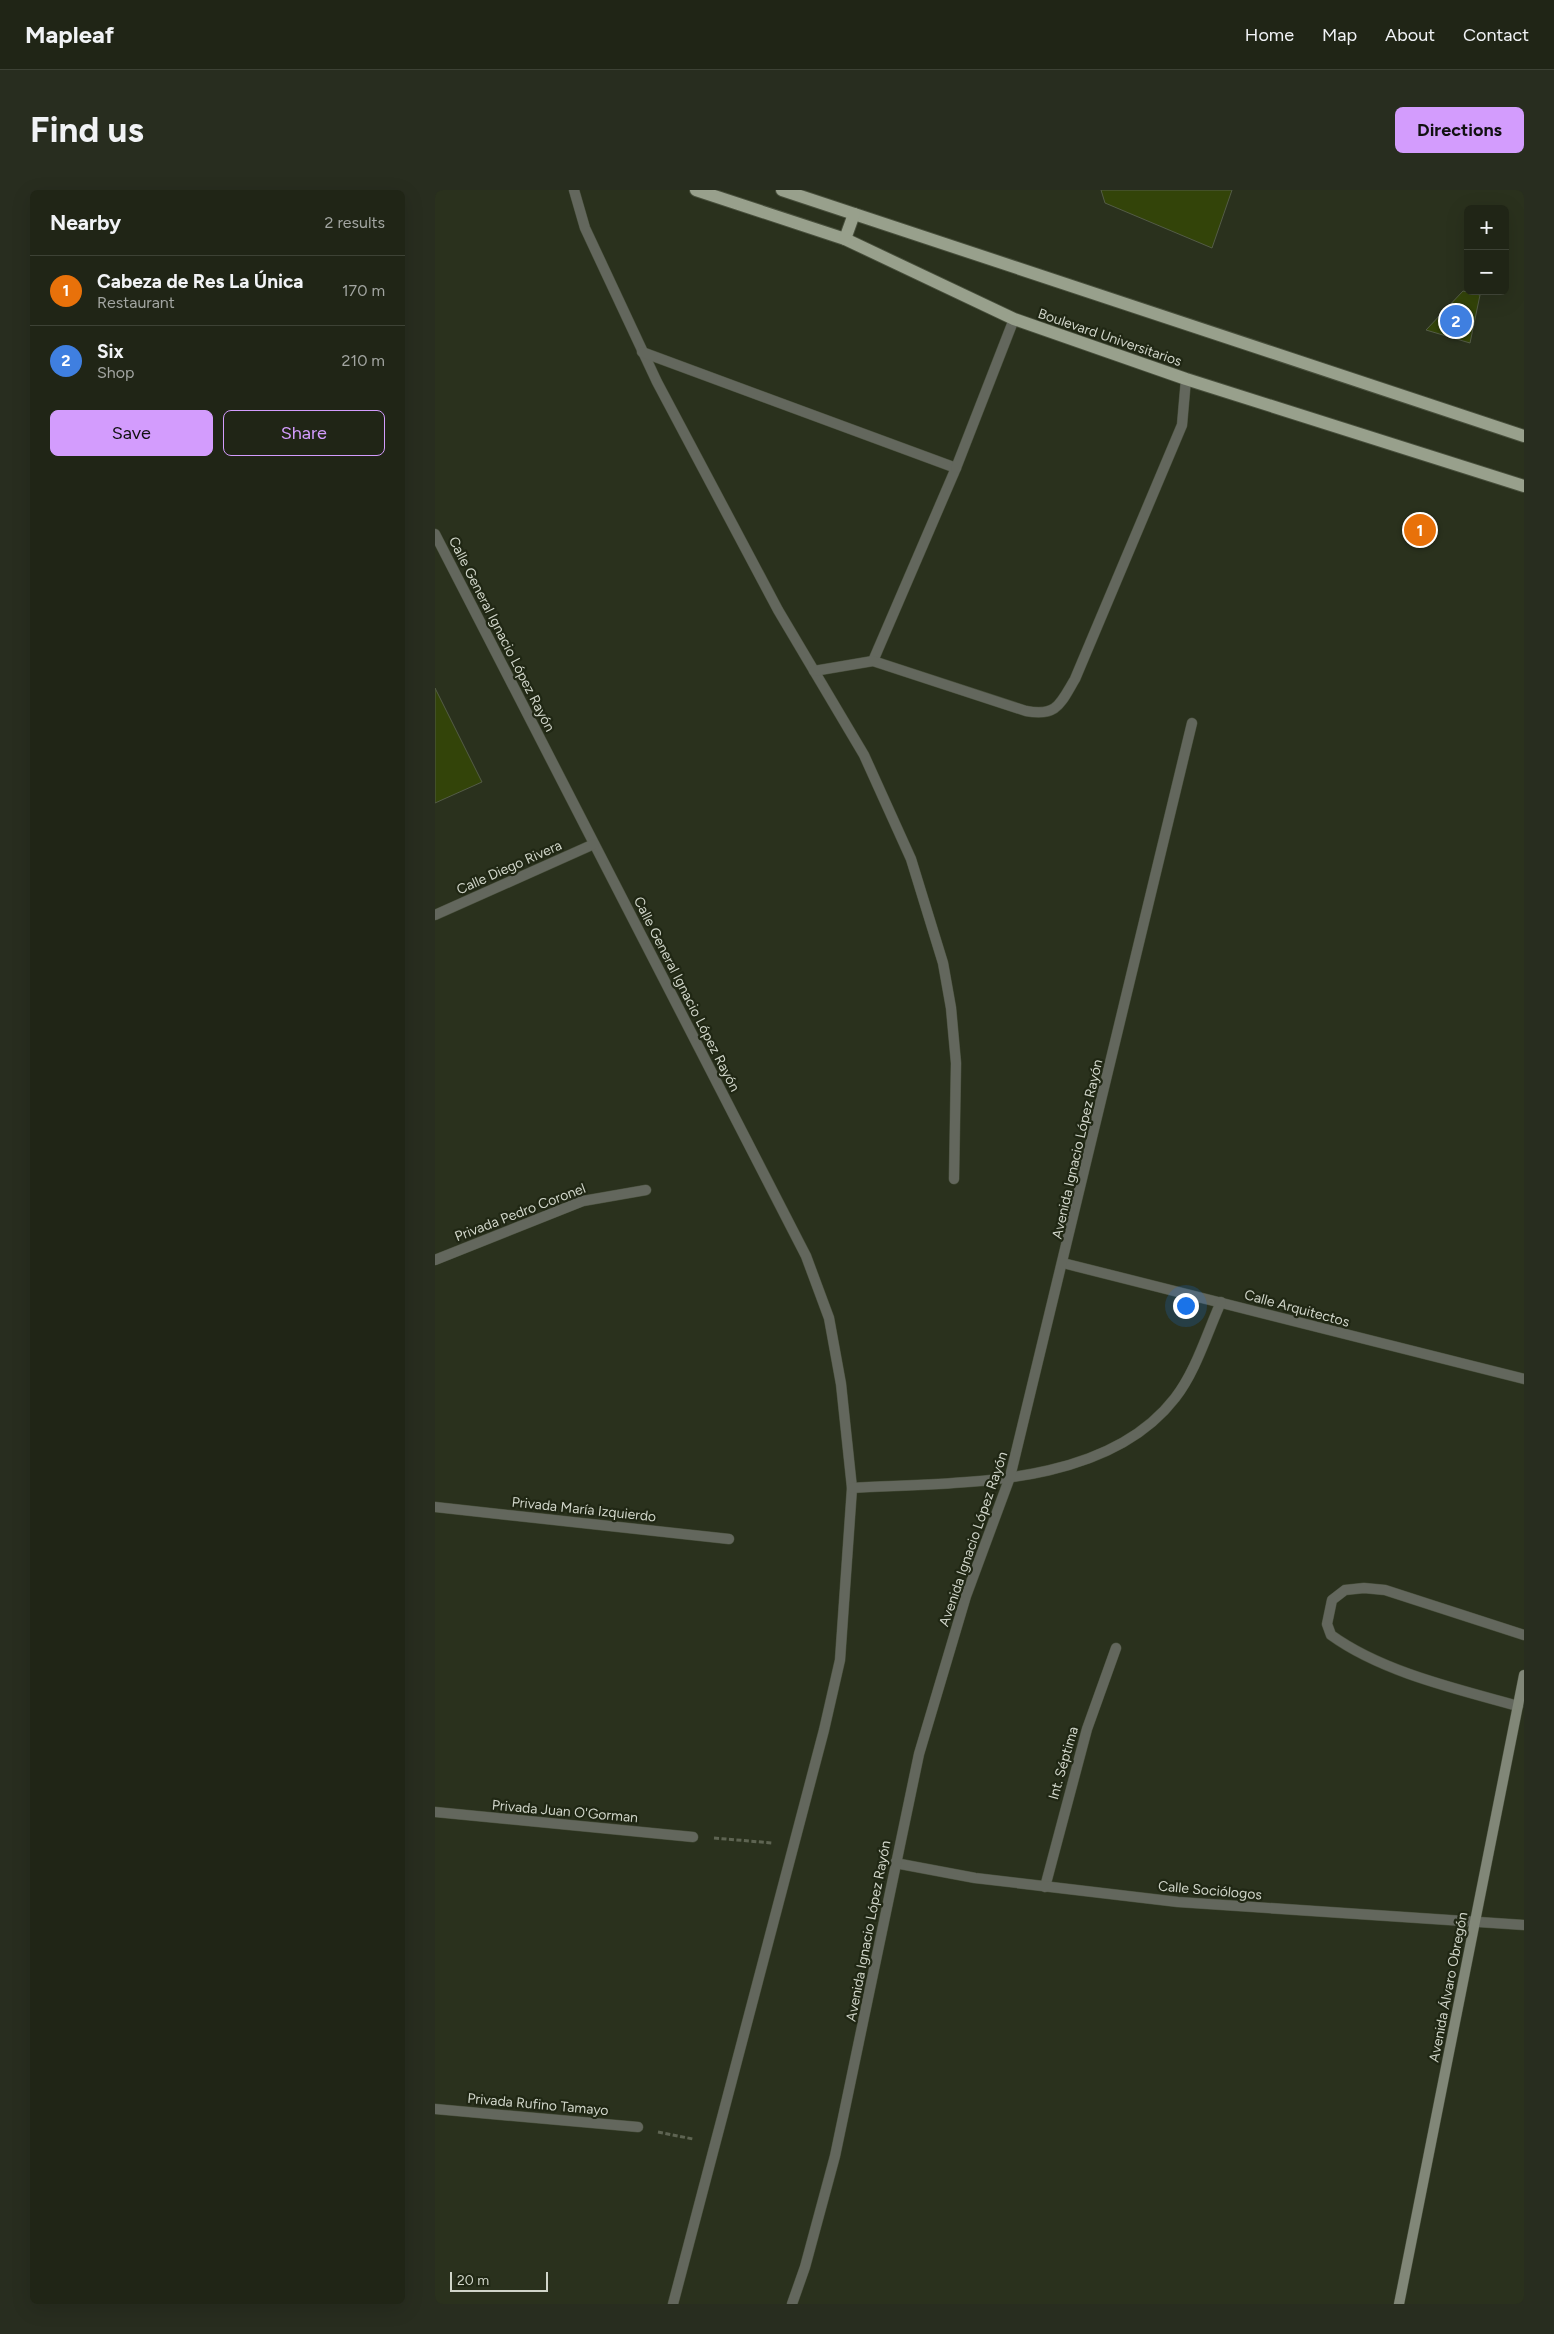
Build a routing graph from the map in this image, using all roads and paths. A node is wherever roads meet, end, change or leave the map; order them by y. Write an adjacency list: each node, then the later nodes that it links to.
1 (574, 190): 7 (street)
2 (696, 190): 5 (main road, Boulevard Universitarios)
3 (782, 190): 4 (main road)
4 (854, 214): 5 (main road); 9 (main road)
5 (845, 239): 6 (main road, Boulevard Universitarios)
6 (1014, 320): 8 (main road, Boulevard Universitarios); 10 (street)
7 (642, 352): 10 (street); 14 (street)
8 (1186, 379): 11 (main road, Boulevard Universitarios); 13 (street)
9 (1524, 436)
10 (956, 468): 13 (street)
11 (1524, 486)
12 (435, 534): 16 (street, Calle General Ignacio López Rayón)
13 (873, 661): 14 (street)
14 (814, 671): 18 (street)
15 (1192, 723): 21 (street, Avenida Ignacio López Rayón)
16 (594, 844): 17 (street, Calle Diego Rivera); 25 (street, Calle General Ignacio López Rayón)
17 (435, 916)
18 (954, 1178)
19 (646, 1190): 20 (street, Privada Pedro Coronel)
20 (435, 1260)
21 (1063, 1264): 22 (street, Calle Arquitectos); 24 (street, Avenida Ignacio López Rayón)
22 (1221, 1302): 23 (street, Calle Arquitectos); 24 (street)
23 (1524, 1379)
24 (1010, 1477): 25 (street); 35 (street, Avenida Ignacio López Rayón)
25 (852, 1488): 34 (street)
26 (435, 1507): 27 (street, Privada María Izquierdo)
27 (729, 1539)
28 (1524, 1635): 31 (street)
29 (1116, 1648): 36 (street, Int. Séptima)
30 (1524, 1675): 31 (main road, Avenida Álvaro Obregón)
31 (1518, 1706): 37 (main road, Avenida Álvaro Obregón)
32 (435, 1812): 33 (street, Privada Juan O'Gorman)
33 (693, 1836): 34 (path)
34 (795, 1845): 41 (street)
35 (895, 1863): 36 (street, Calle Sociólogos); 43 (street, Avenida Ignacio López Rayón)
36 (1045, 1887): 37 (street, Calle Sociólogos)
37 (1475, 1922): 38 (street, Calle Sociólogos); 44 (main road, Avenida Álvaro Obregón)
38 (1524, 1925)
39 (435, 2109): 40 (street, Privada Rufino Tamayo)
40 (637, 2127): 41 (path)
41 (715, 2144): 42 (street)
42 (673, 2304)
43 (792, 2304)
44 (1399, 2304)

